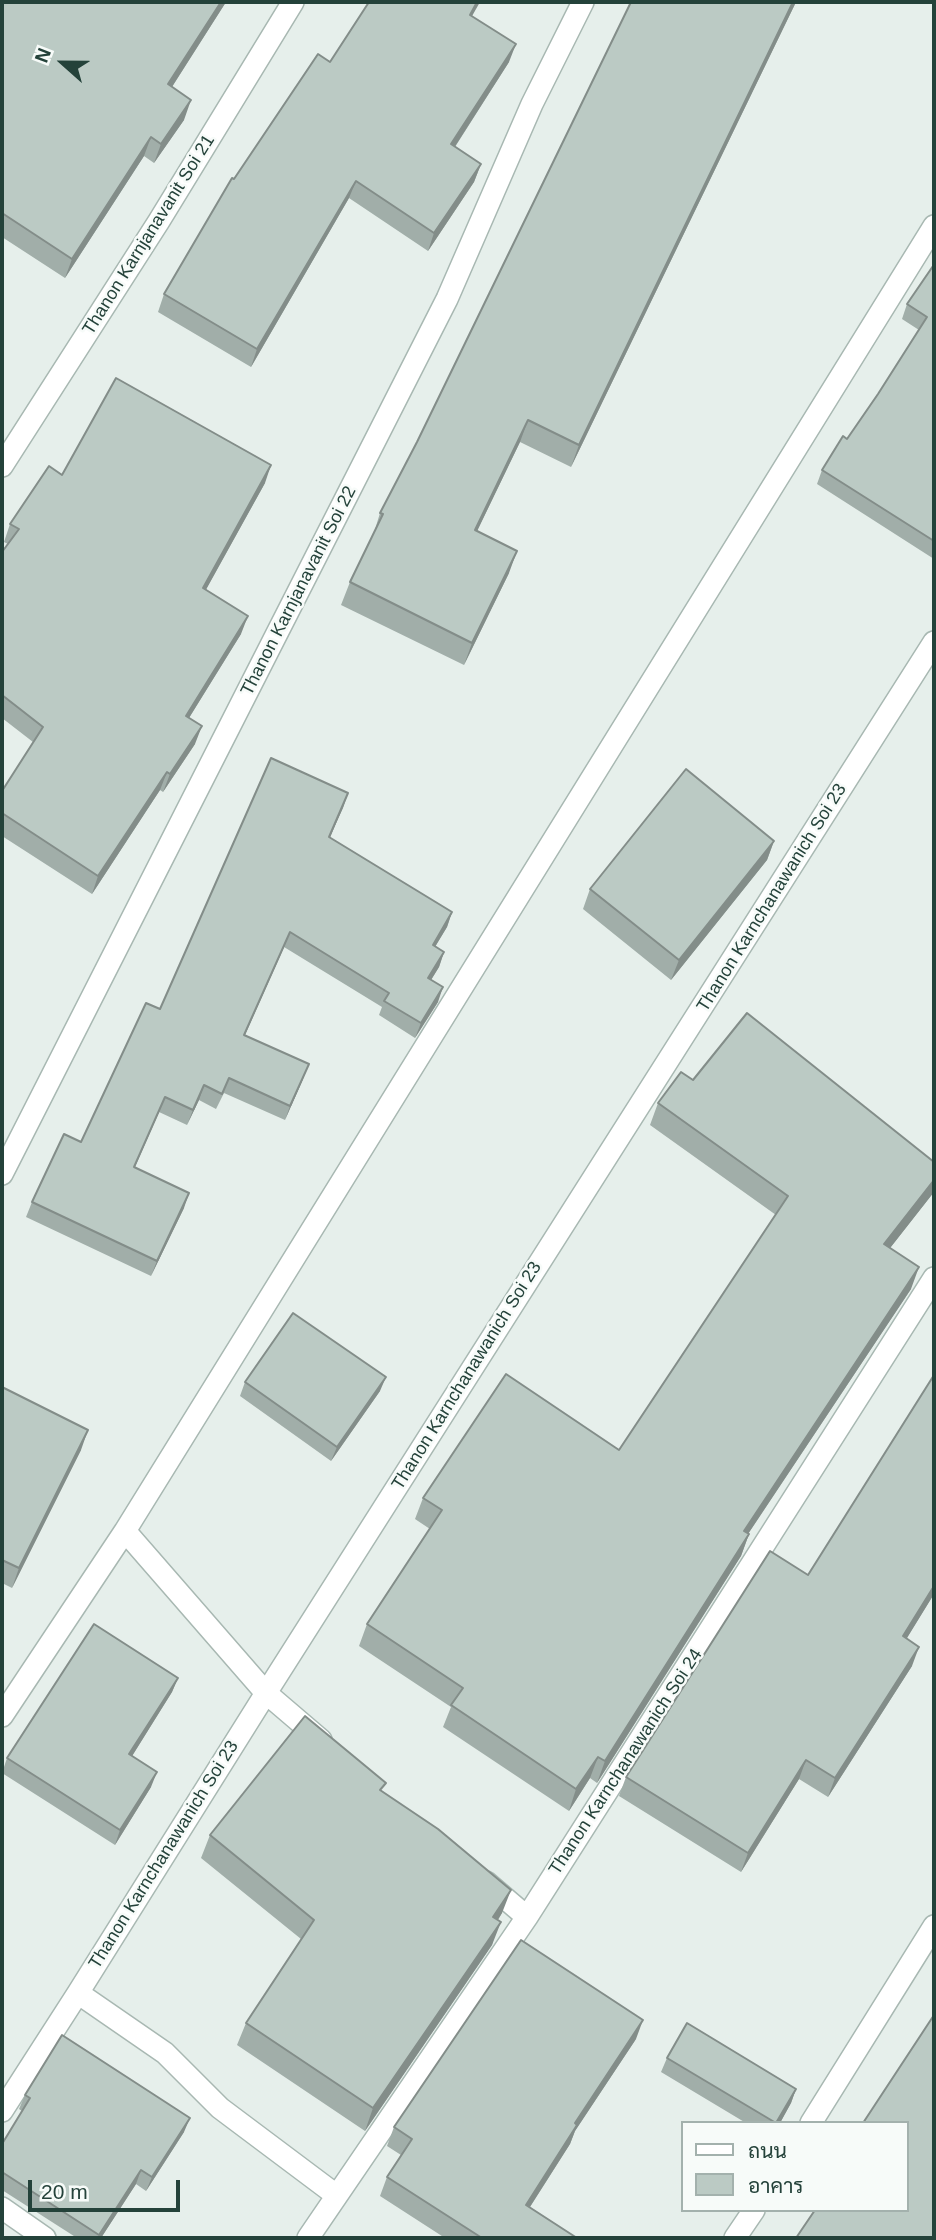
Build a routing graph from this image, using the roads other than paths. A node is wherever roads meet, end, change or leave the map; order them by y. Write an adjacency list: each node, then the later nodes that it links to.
1 (293, 2): 4 (street, Thanon Karnjanavanit Soi 21)
2 (583, 2): 6 (street, Thanon Karnjanavanit Soi 22)
3 (934, 226): 8 (street)
4 (2, 466)
5 (934, 642): 9 (street, Thanon Karnchanawanich Soi 23)
6 (2, 1174)
7 (934, 1278): 13 (street, Thanon Karnchanawanich Soi 24)
8 (125, 1531): 9 (street); 10 (street)
9 (266, 1693): 11 (street); 15 (street, Thanon Karnchanawanich Soi 23)
10 (2, 1716)
11 (339, 1756)
12 (475, 1872): 13 (street)
13 (527, 1917): 18 (street, Thanon Karnchanawanich Soi 24)
14 (934, 1926): 17 (street)
15 (78, 1993): 16 (street, Thanon Karnchanawanich Soi 23); 18 (street)
16 (2, 2111)
17 (812, 2121)
18 (336, 2195): 22 (street, Thanon Karnchanawanich Soi 24)
19 (2, 2208): 21 (street)
20 (753, 2212): 23 (street)
21 (45, 2238)
22 (308, 2238)
23 (735, 2238)

